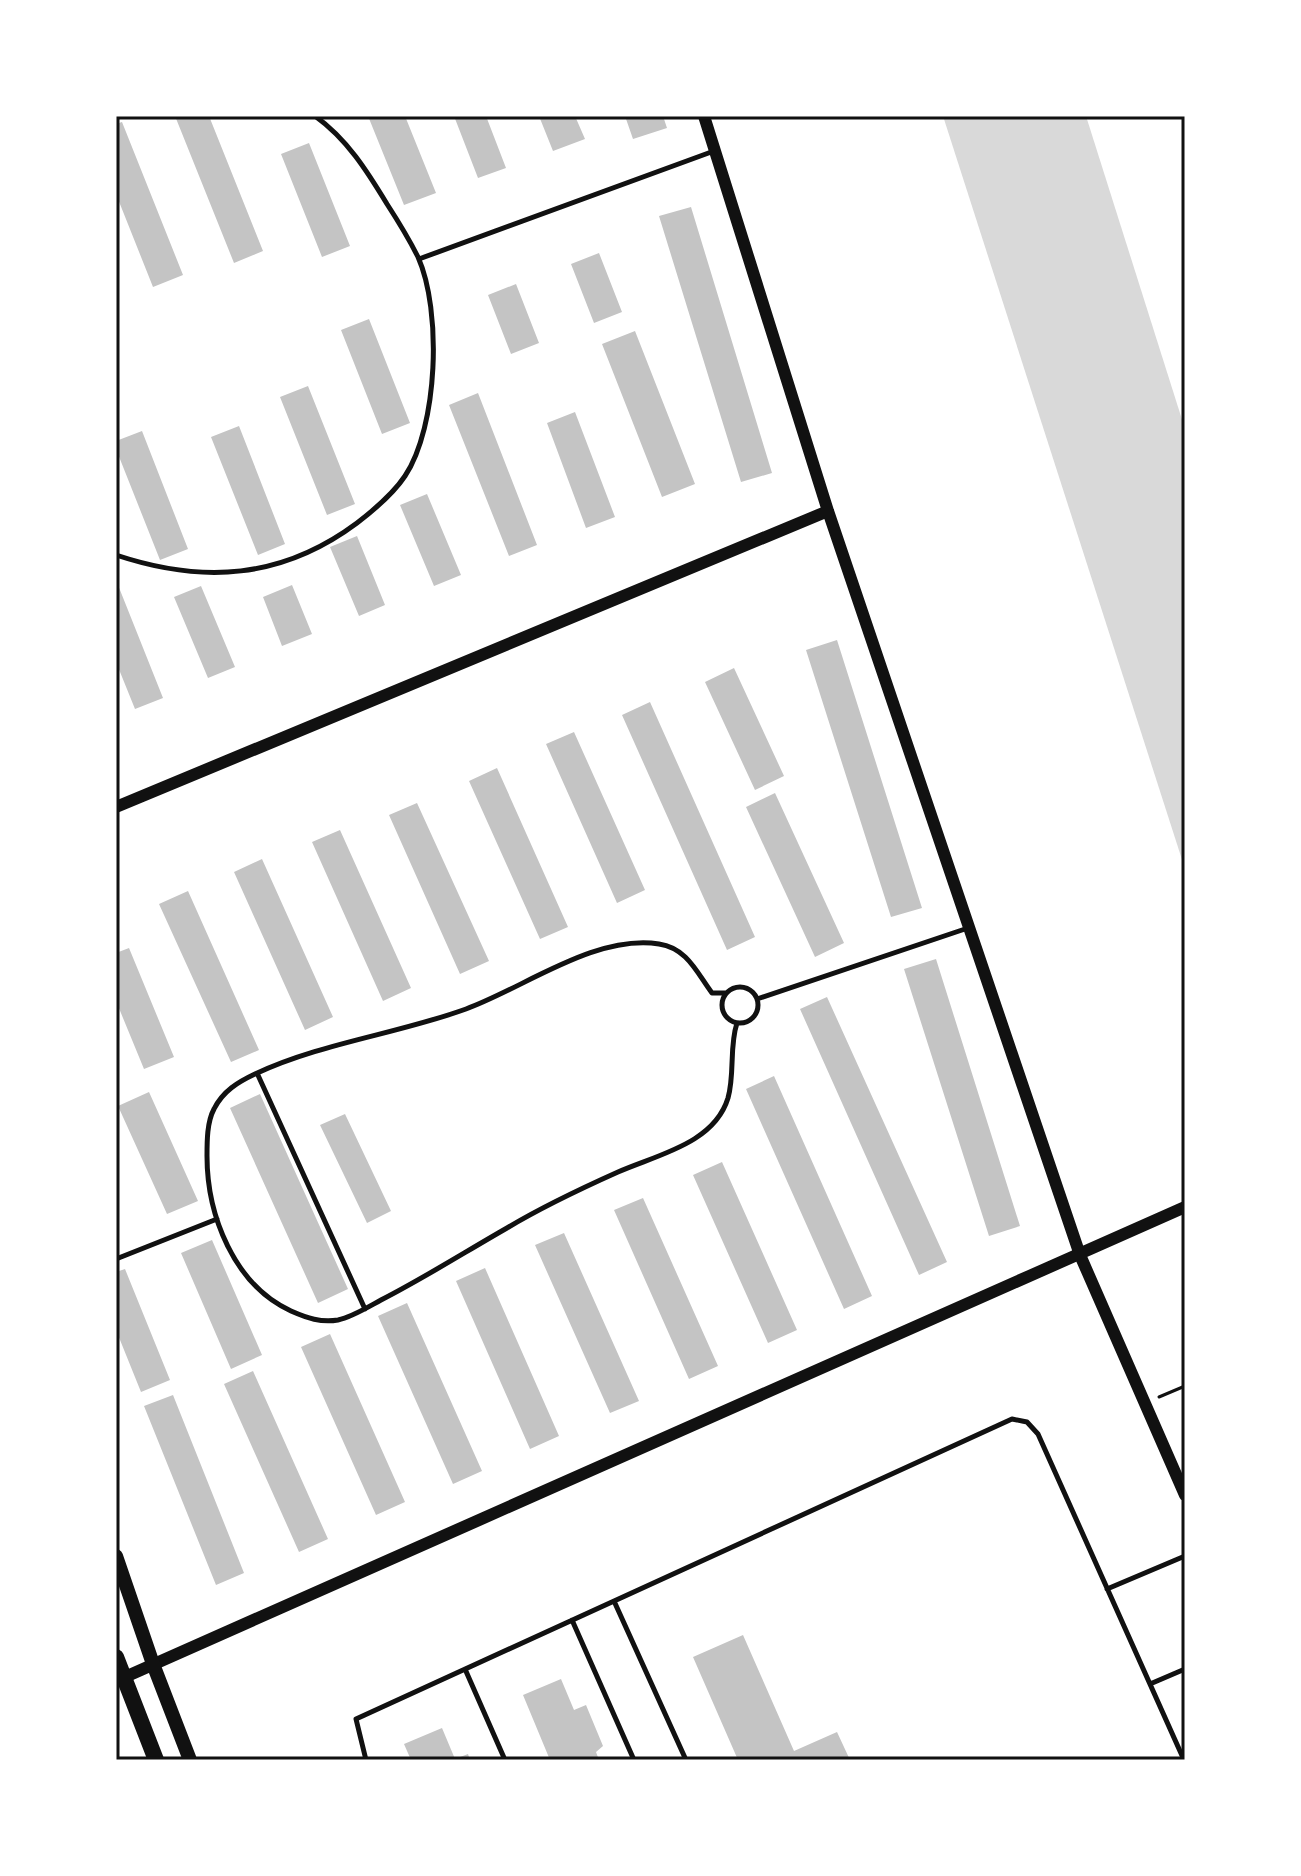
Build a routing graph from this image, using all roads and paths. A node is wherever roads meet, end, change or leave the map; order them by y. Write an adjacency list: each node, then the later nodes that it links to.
1 (315, 116): 4 (lane)
2 (704, 116): 3 (street)
3 (715, 150): 4 (lane); 5 (street)
4 (419, 259): 6 (lane)
5 (828, 511): 7 (street); 8 (street)
6 (116, 555)
7 (116, 807)
8 (969, 928): 10 (lane); 15 (street)
9 (726, 993): 10 (lane); 11 (lane); 12 (lane)
10 (757, 999): 11 (lane)
11 (737, 1023): 17 (lane)
12 (257, 1073): 14 (lane); 17 (lane)
13 (1185, 1207): 15 (street)
14 (217, 1219): 16 (lane); 17 (lane)
15 (1080, 1255): 19 (street); 27 (street)
16 (116, 1259)
17 (365, 1309)
18 (1185, 1386): 19 (path)
19 (1145, 1403): 20 (street)
20 (1185, 1495)
21 (116, 1556): 27 (main road)
22 (1185, 1556): 23 (lane)
23 (1107, 1589): 24 (lane); 31 (lane)
24 (614, 1601): 25 (lane); 37 (lane)
25 (572, 1620): 28 (lane); 36 (lane)
26 (116, 1657): 30 (main road)
27 (153, 1664): 30 (street); 33 (main road)
28 (465, 1669): 34 (lane); 35 (lane)
29 (1185, 1669): 31 (lane)
30 (120, 1680): 32 (main road)
31 (1150, 1684): 38 (lane)
32 (156, 1760)
33 (190, 1760)
34 (366, 1760)
35 (505, 1760)
36 (634, 1760)
37 (686, 1760)
38 (1184, 1760)

